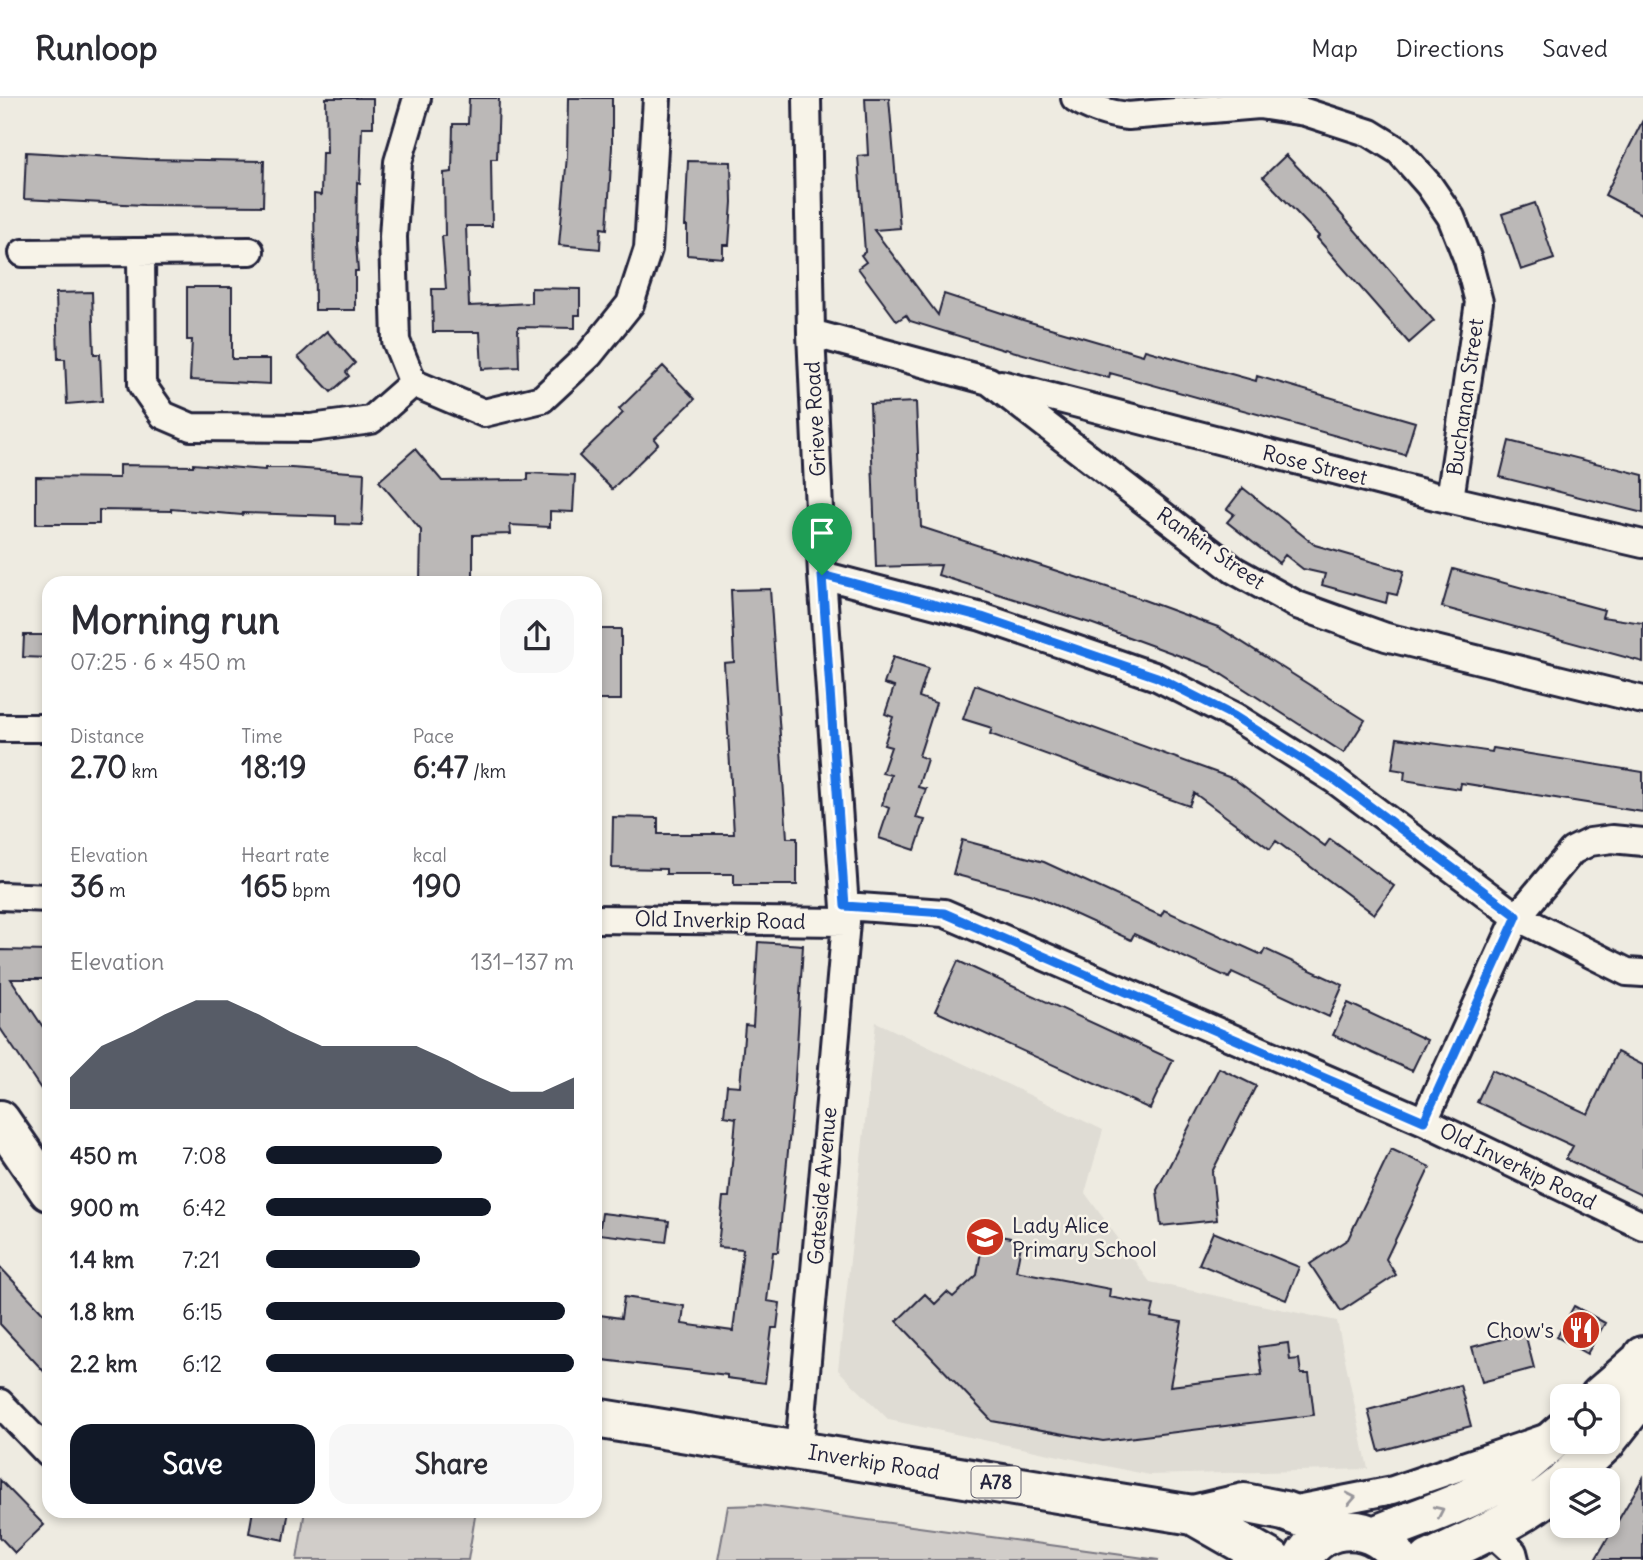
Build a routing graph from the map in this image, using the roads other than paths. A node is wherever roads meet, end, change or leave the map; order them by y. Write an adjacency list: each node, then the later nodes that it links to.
1 (417, 98): 10 (street)
2 (657, 98): 10 (street)
3 (807, 98): 8 (street, Grieve Road)
4 (1075, 98): 11 (street, Buchanan Street)
5 (250, 251): 6 (street)
6 (141, 252): 7 (street); 10 (street)
7 (23, 253)
8 (811, 332): 9 (street, Rankin Street); 13 (street, Grieve Road)
9 (989, 381): 11 (street, Rose Street); 14 (street, Rankin Street)
10 (413, 383)
11 (1450, 499): 12 (street, Rose Street)
12 (1643, 544)
13 (822, 575): 20 (street, Grieve Road); 21 (street)
14 (1643, 700)
15 (0, 728): 16 (street)
16 (42, 728)
17 (1643, 842): 21 (street)
18 (0, 895): 19 (street)
19 (42, 898)
20 (846, 914): 22 (street, Old Inverkip Road); 25 (street, Old Inverkip Road); 36 (street, Gateside Avenue)
21 (1517, 916): 23 (street); 25 (street)
22 (602, 919)
23 (1643, 973)
24 (0, 1120): 26 (highway)
25 (1424, 1121): 27 (street, Old Inverkip Road)
26 (42, 1181)
27 (1643, 1226)
28 (1642, 1359): 29 (highway); 32 (highway)
29 (1614, 1384)
30 (0, 1404): 35 (street)
31 (602, 1419): 36 (highway, Inverkip Road / A78)
32 (1620, 1424)
33 (1550, 1436): 40 (street, one-way to 33)
34 (1550, 1442): 44 (highway, one-way to 34)
35 (42, 1447)
36 (799, 1450): 41 (highway, Inverkip Road / A78)
37 (1593, 1454): 38 (highway)
38 (1579, 1468)
39 (1550, 1494): 43 (highway)
40 (1284, 1511): 41 (highway, Inverkip Road / A78); 42 (highway, Inverkip Road / A78)
41 (1194, 1514): 45 (highway, Inverkip Road)
42 (1338, 1531): 44 (highway, Inverkip Road); 46 (highway)
43 (1490, 1531): 47 (highway); 48 (street)
44 (1387, 1548)
45 (1272, 1560)
46 (1302, 1560)
47 (1429, 1560)
48 (1515, 1560)

